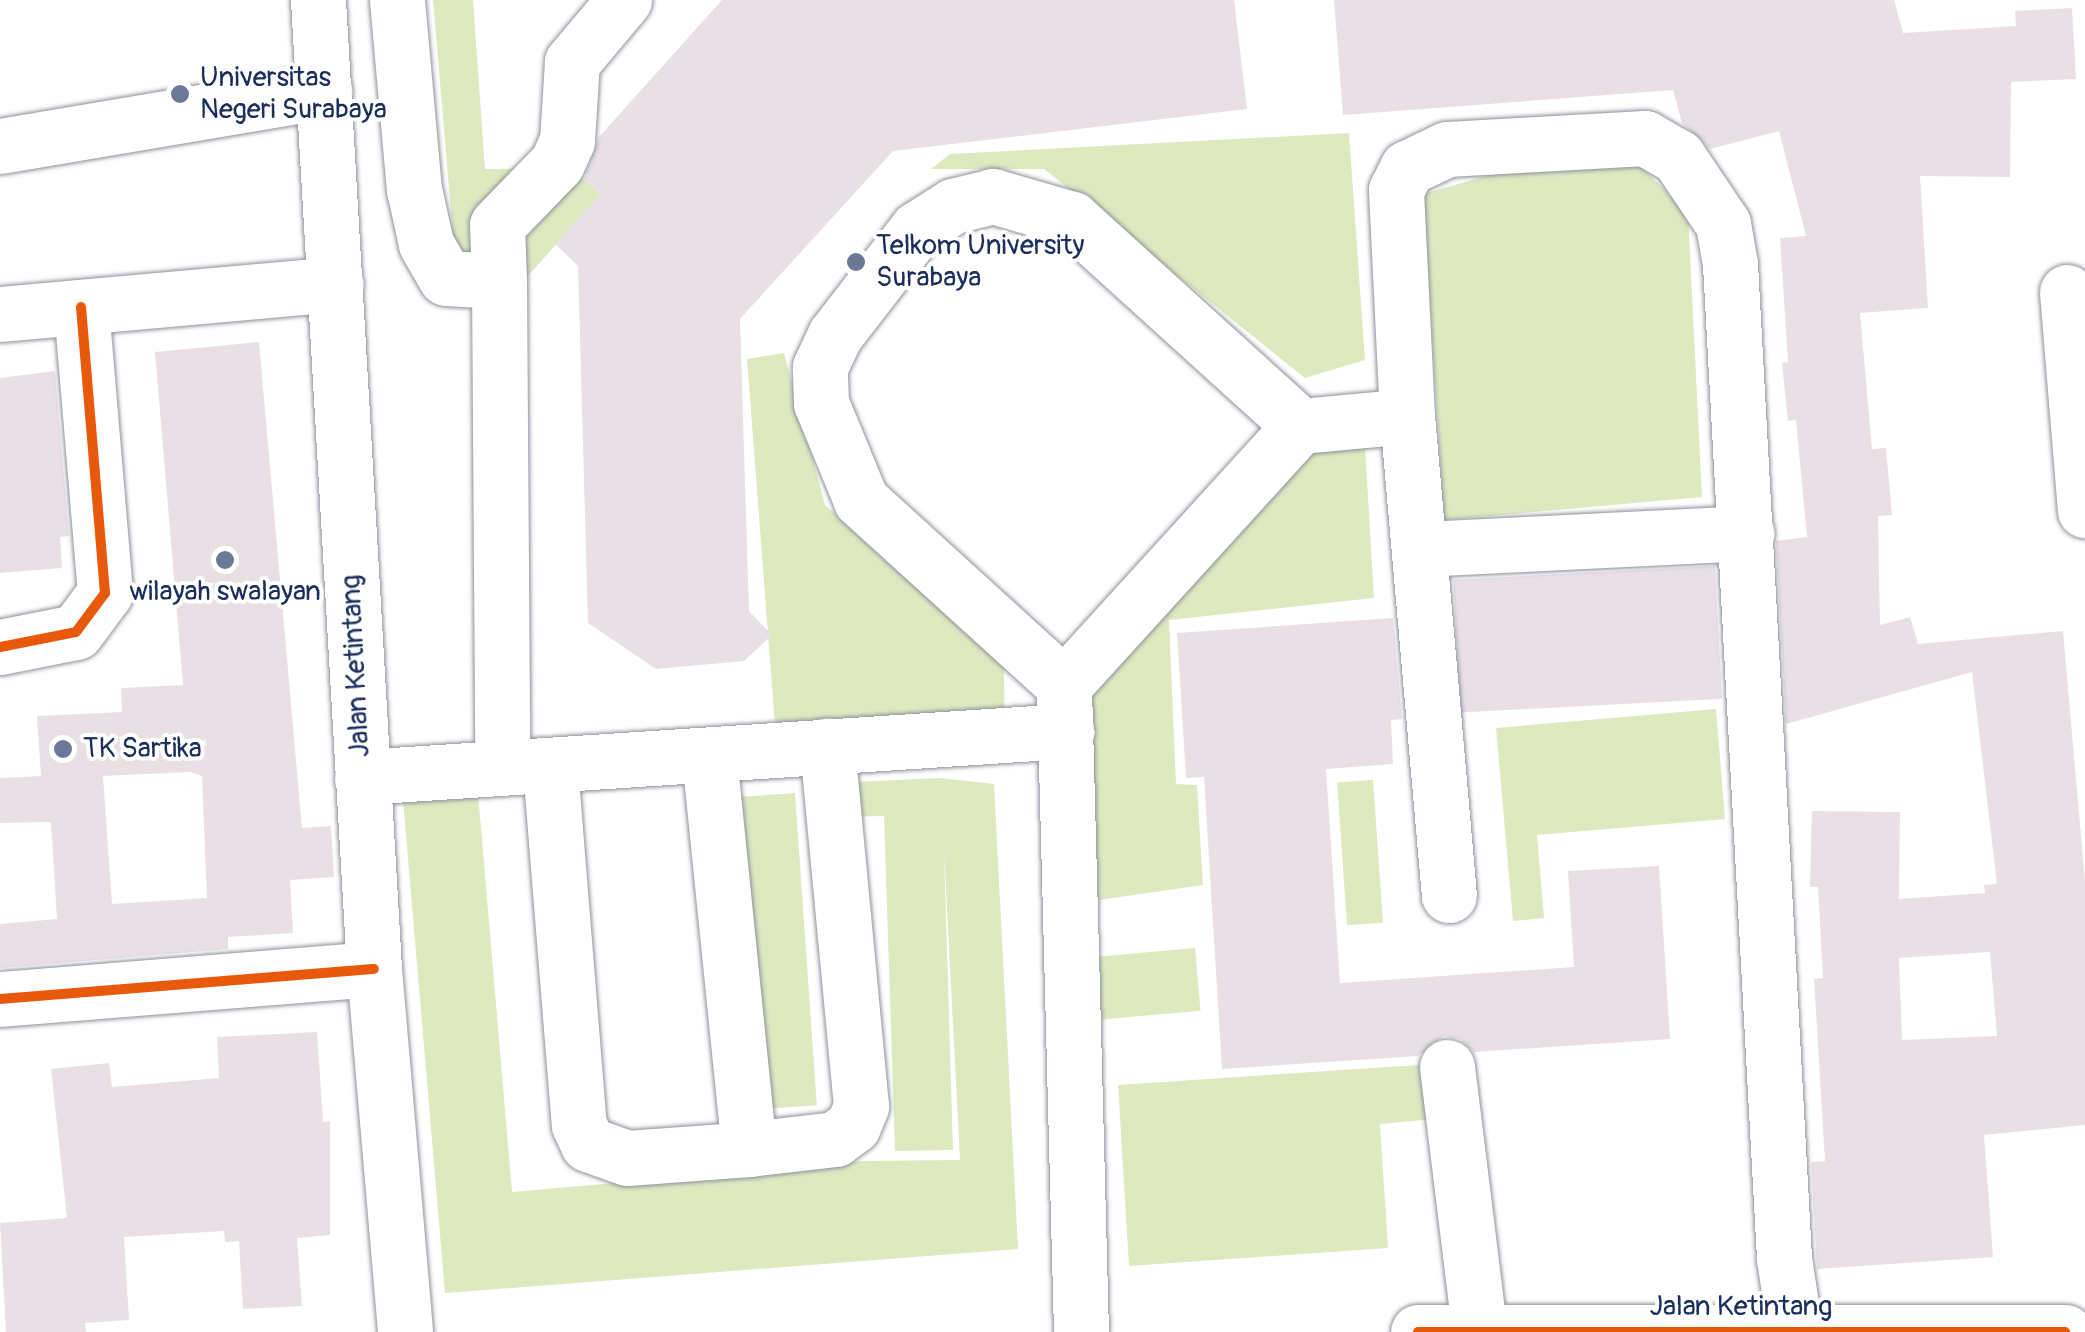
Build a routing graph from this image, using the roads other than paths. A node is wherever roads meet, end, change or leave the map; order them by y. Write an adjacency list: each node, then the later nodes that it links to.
1 (318, 0): 4 (street, Jalan Ketintang)
2 (397, 0): 6 (street)
3 (624, 0): 6 (street)
4 (324, 91): 5 (street); 7 (street, Jalan Ketintang)
5 (0, 146)
6 (499, 281): 20 (street)
7 (336, 284): 9 (street); 21 (street, Jalan Ketintang)
8 (2067, 292): 13 (street)
9 (82, 307): 10 (street); 16 (street)
10 (0, 314)
11 (1407, 416): 12 (street); 14 (street); 15 (street)
12 (1300, 426): 17 (street); 17 (street)
13 (2085, 510)
14 (1747, 533): 15 (street); 29 (street)
15 (1421, 548): 22 (street)
16 (0, 647)
17 (1065, 708): 18 (street); 30 (street)
18 (827, 746): 19 (street); 26 (street)
19 (709, 756): 20 (street); 26 (street)
20 (526, 767): 21 (street); 26 (street)
21 (362, 776): 23 (street, Jalan Ketintang)
22 (1449, 895)
23 (374, 969): 24 (street); 28 (street, Jalan Ketintang)
24 (0, 999)
25 (1447, 1067): 27 (street)
26 (749, 1149)
27 (1478, 1328): 29 (street, Jalan Ketintang); 31 (street, Jalan Ketintang)
28 (395, 1331)
29 (1795, 1331): 32 (street, Jalan Ketintang)
30 (1081, 1332)
31 (1418, 1332)
32 (2064, 1332)

